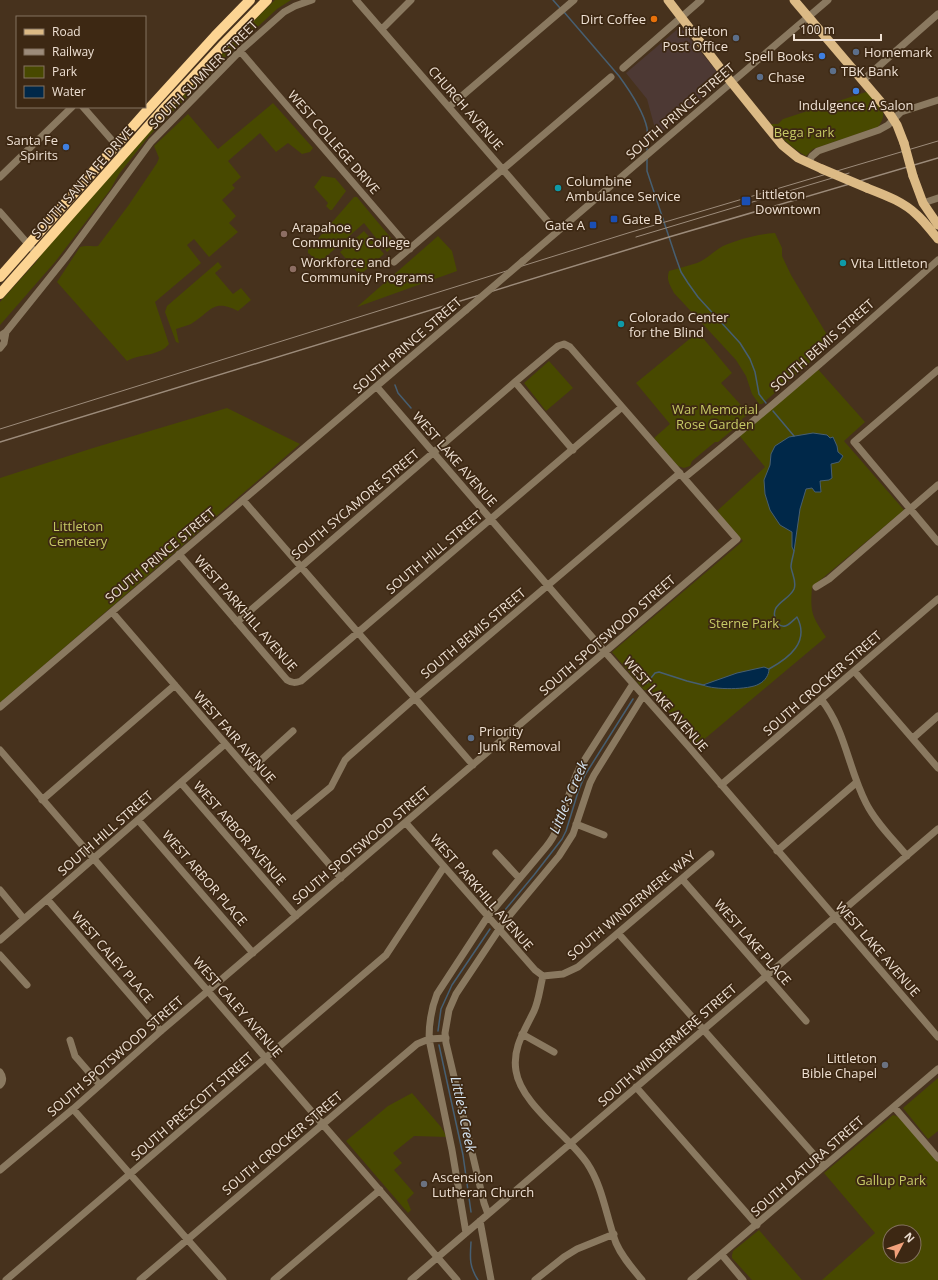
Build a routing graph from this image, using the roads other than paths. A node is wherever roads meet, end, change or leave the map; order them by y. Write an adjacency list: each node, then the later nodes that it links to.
1 (250, 0): 27 (highway, SOUTH SANTA FE DRIVE)
2 (267, 0): 16 (highway, SOUTH SANTA FE DRIVE)
3 (272, 0): 16 (highway)
4 (312, 0): 17 (street, SOUTH SUMNER STREET)
5 (356, 0): 15 (street, CHURCH AVENUE)
6 (411, 0): 15 (street)
7 (574, 0): 23 (street)
8 (668, 0): 13 (main road)
9 (701, 0): 13 (street)
10 (794, 0): 14 (main road)
11 (828, 0): 14 (street, SOUTH PRINCE STREET)
12 (938, 14): 20 (street)
13 (681, 17): 18 (street); 21 (main road)
14 (808, 17): 20 (main road); 21 (street, SOUTH PRINCE STREET)
15 (382, 29): 23 (street, CHURCH AVENUE)
16 (236, 31): 28 (highway, SOUTH SANTA FE DRIVE)
17 (240, 51): 40 (street, WEST COLLEGE DRIVE); 46 (street, SOUTH SUMNER STREET)
18 (622, 68)
19 (611, 77): 30 (street)
20 (863, 80): 26 (main road)
21 (732, 83): 29 (main road); 37 (street, SOUTH PRINCE STREET)
22 (938, 100): 26 (street)
23 (449, 107): 30 (street, CHURCH AVENUE)
24 (71, 108): 31 (street)
25 (85, 108): 27 (street)
26 (894, 119): 29 (street); 34 (main road, bridge)
27 (116, 145): 28 (street); 39 (highway, SOUTH SANTA FE DRIVE)
28 (124, 154): 41 (highway, SOUTH SANTA FE DRIVE)
29 (808, 163): 32 (main road, bridge)
30 (504, 170): 37 (street, CHURCH AVENUE); 40 (street)
31 (0, 176)
32 (885, 195): 34 (main road); 38 (main road)
33 (938, 198): 34 (street)
34 (923, 203): 36 (main road)
35 (0, 212): 39 (street)
36 (938, 225)
37 (557, 232): 50 (street, SOUTH PRINCE STREET, bridge)
38 (938, 239)
39 (28, 245): 41 (street); 44 (highway, SOUTH SANTA FE DRIVE)
40 (410, 248): 43 (street)
41 (36, 253): 45 (highway, SOUTH SANTA FE DRIVE)
42 (938, 260): 54 (street, SOUTH BEMIS STREET)
43 (394, 262)
44 (0, 277)
45 (0, 294)
46 (3, 334): 47 (street, SOUTH SUMNER STREET)
47 (0, 348)
48 (937, 373): 57 (street)
49 (515, 382): 51 (street, SOUTH SYCAMORE STREET); 52 (street); 53 (street, SOUTH SYCAMORE STREET)
50 (377, 387): 53 (street, WEST LAKE AVENUE); 56 (street, SOUTH PRINCE STREET)
51 (622, 407): 52 (street, SOUTH HILL STREET); 54 (street)
52 (573, 450): 58 (street, SOUTH HILL STREET)
53 (434, 453): 58 (street, WEST LAKE AVENUE); 61 (street, SOUTH SYCAMORE STREET)
54 (682, 475): 62 (street, SOUTH BEMIS STREET); 68 (street, SOUTH SPOTSWOOD STREET)
55 (938, 485): 57 (street)
56 (243, 500): 60 (street, SOUTH PRINCE STREET); 61 (street)
57 (910, 509): 59 (street); 63 (street)
58 (491, 519): 62 (street, WEST LAKE AVENUE); 67 (street, SOUTH HILL STREET)
59 (938, 542)
60 (179, 554): 65 (street, SOUTH PRINCE STREET); 66 (street, WEST PARKHILL AVENUE)
61 (300, 566): 66 (street, SOUTH SYCAMORE STREET); 67 (street)
62 (549, 585): 68 (street, WEST LAKE AVENUE); 74 (street, SOUTH BEMIS STREET)
63 (816, 587)
64 (938, 599): 69 (street, SOUTH CROCKER STREET)
65 (112, 612): 72 (street, WEST FAIR AVENUE); 76 (street, SOUTH PRINCE STREET)
66 (237, 622): 70 (street, WEST PARKHILL AVENUE)
67 (357, 632): 70 (street, SOUTH HILL STREET); 74 (street)
68 (605, 652): 71 (street, WEST LAKE AVENUE); 82 (street, SOUTH SPOTSWOOD STREET)
69 (854, 671): 75 (street, SOUTH CROCKER STREET); 79 (street)
70 (297, 683)
71 (633, 684): 73 (street, WEST LAKE AVENUE); 102 (street)
72 (175, 685): 80 (street, WEST FAIR AVENUE); 88 (street)
73 (643, 696): 87 (street, WEST LAKE AVENUE); 92 (street)
74 (415, 698): 82 (street); 90 (street, SOUTH BEMIS STREET)
75 (821, 699): 85 (street); 87 (street, SOUTH CROCKER STREET)
76 (0, 707)
77 (938, 716): 79 (street)
78 (294, 731): 84 (street)
79 (913, 738): 83 (street)
80 (225, 744): 84 (street, WEST FAIR AVENUE); 86 (street, SOUTH HILL STREET)
81 (0, 750): 88 (street, WEST CALEY AVENUE)
82 (473, 765): 91 (street, SOUTH SPOTSWOOD STREET)
83 (938, 768)
84 (248, 771): 90 (street, WEST FAIR AVENUE)
85 (857, 782): 95 (street); 98 (street)
86 (181, 783): 89 (street, SOUTH HILL STREET); 106 (street, WEST ARBOR AVENUE)
87 (721, 785): 95 (street, WEST LAKE AVENUE)
88 (42, 800): 99 (street, WEST CALEY AVENUE)
89 (138, 820): 99 (street, SOUTH HILL STREET); 113 (street, WEST ARBOR PLACE)
90 (291, 820): 101 (street, WEST FAIR AVENUE)
91 (406, 823): 100 (street, WEST PARKHILL AVENUE); 101 (street, SOUTH SPOTSWOOD STREET)
92 (576, 824): 94 (street); 110 (street)
93 (938, 829): 98 (street, SOUTH WINDERMERE STREET)
94 (604, 835)
95 (778, 851): 108 (street, WEST LAKE AVENUE)
96 (496, 853): 102 (street)
97 (711, 854): 103 (street, SOUTH WINDERMERE WAY)
98 (907, 856): 108 (street, SOUTH WINDERMERE STREET)
99 (94, 859): 105 (street, SOUTH HILL STREET); 118 (street, WEST CALEY AVENUE)
100 (444, 867): 107 (street, WEST PARKHILL AVENUE); 128 (street, SOUTH PRESCOTT STREET)
101 (341, 878): 106 (street, SOUTH SPOTSWOOD STREET)
102 (519, 878): 107 (street)
103 (682, 879): 111 (street, SOUTH WINDERMERE WAY); 116 (street, WEST LAKE PLACE)
104 (0, 890): 109 (street)
105 (47, 899): 109 (street, SOUTH HILL STREET); 121 (street, WEST CALEY PLACE)
106 (296, 916): 113 (street, SOUTH SPOTSWOOD STREET)
107 (488, 916): 110 (street, WEST PARKHILL AVENUE); 125 (street)
108 (834, 918): 116 (street, SOUTH WINDERMERE STREET); 123 (street, WEST LAKE AVENUE)
109 (24, 919): 112 (street, SOUTH HILL STREET)
110 (499, 929): 115 (street, WEST PARKHILL AVENUE); 124 (street)
111 (618, 933): 115 (street, SOUTH WINDERMERE WAY); 120 (street)
112 (0, 940)
113 (253, 953): 118 (street, SOUTH SPOTSWOOD STREET)
114 (0, 955): 117 (street)
115 (543, 976): 122 (street)
116 (767, 976): 119 (street, WEST LAKE PLACE); 120 (street, SOUTH WINDERMERE STREET)
117 (26, 985)
118 (208, 991): 121 (street, SOUTH SPOTSWOOD STREET); 128 (street, WEST CALEY AVENUE)
119 (806, 1022)
120 (703, 1030): 133 (street, SOUTH WINDERMERE STREET); 139 (street)
121 (161, 1031): 132 (street, SOUTH SPOTSWOOD STREET)
122 (522, 1034): 127 (street); 137 (street)
123 (938, 1037)
124 (446, 1038): 125 (street, SOUTH CROCKER STREET); 143 (street)
125 (429, 1039): 136 (street, SOUTH CROCKER STREET); 146 (street)
126 (70, 1040): 132 (street)
127 (554, 1052)
128 (266, 1058): 136 (street, WEST CALEY AVENUE); 141 (street, SOUTH PRESCOTT STREET)
129 (938, 1069): 134 (street, SOUTH DATURA STREET)
130 (0, 1072): 131 (street)
131 (0, 1085)
132 (100, 1085): 135 (street, SOUTH SPOTSWOOD STREET)
133 (636, 1087): 137 (street, SOUTH WINDERMERE STREET); 145 (street)
134 (894, 1107): 138 (street); 139 (street, SOUTH DATURA STREET)
135 (73, 1108): 140 (street, SOUTH SPOTSWOOD STREET); 141 (street)
136 (323, 1124): 142 (street, WEST CALEY AVENUE); 148 (street, SOUTH CROCKER STREET)
137 (570, 1144): 143 (street, SOUTH WINDERMERE STREET); 147 (street)
138 (938, 1158)
139 (824, 1166): 145 (street, SOUTH DATURA STREET)
140 (0, 1170)
141 (131, 1174): 148 (street); 151 (street, SOUTH PRESCOTT STREET)
142 (380, 1190): 150 (street, WEST CALEY AVENUE); 154 (street)
143 (488, 1214): 144 (street, SOUTH WINDERMERE STREET)
144 (480, 1221): 146 (street, SOUTH WINDERMERE STREET); 157 (street)
145 (757, 1225): 149 (street, SOUTH DATURA STREET)
146 (466, 1233): 150 (street, SOUTH WINDERMERE STREET)
147 (614, 1234): 158 (street); 159 (street)
148 (188, 1239): 152 (street, SOUTH CROCKER STREET); 153 (street)
149 (722, 1255): 160 (street, SOUTH DATURA STREET); 161 (street)
150 (438, 1257): 155 (street, SOUTH WINDERMERE STREET); 156 (street, WEST CALEY AVENUE)
151 (6, 1280)
152 (140, 1280)
153 (223, 1280)
154 (274, 1280)
155 (411, 1280)
156 (457, 1280)
157 (491, 1280)
158 (535, 1280)
159 (642, 1280)
160 (691, 1280)
161 (743, 1280)

